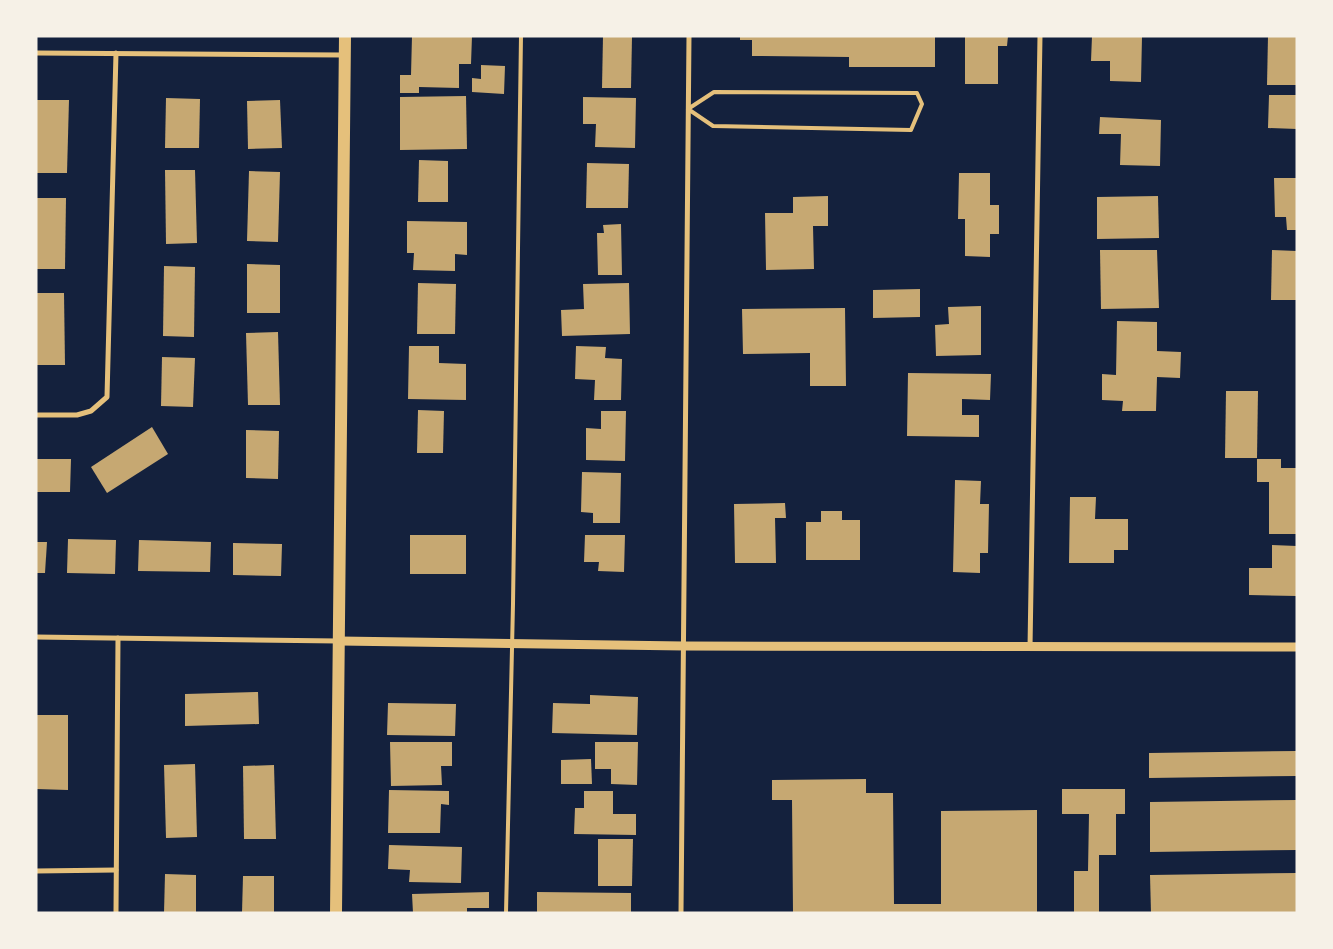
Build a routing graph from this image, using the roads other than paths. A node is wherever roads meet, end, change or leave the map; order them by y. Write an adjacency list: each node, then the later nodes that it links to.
1 (344, 36): 7 (main road)
2 (521, 36): 13 (lane)
3 (689, 36): 8 (street)
4 (1040, 36): 16 (street)
5 (36, 53): 6 (street)
6 (116, 53): 7 (street); 9 (street)
7 (344, 54): 12 (main road)
8 (688, 109): 8 (lane); 14 (street)
9 (36, 415)
10 (36, 637): 11 (street)
11 (118, 638): 12 (street); 17 (street)
12 (340, 642): 13 (street); 20 (main road)
13 (512, 644): 14 (street); 21 (lane)
14 (684, 646): 16 (street); 22 (street)
15 (1297, 647): 16 (street)
16 (1030, 648)
17 (116, 870): 18 (street); 19 (street)
18 (36, 871)
19 (116, 913)
20 (336, 913)
21 (506, 913)
22 (681, 913)

